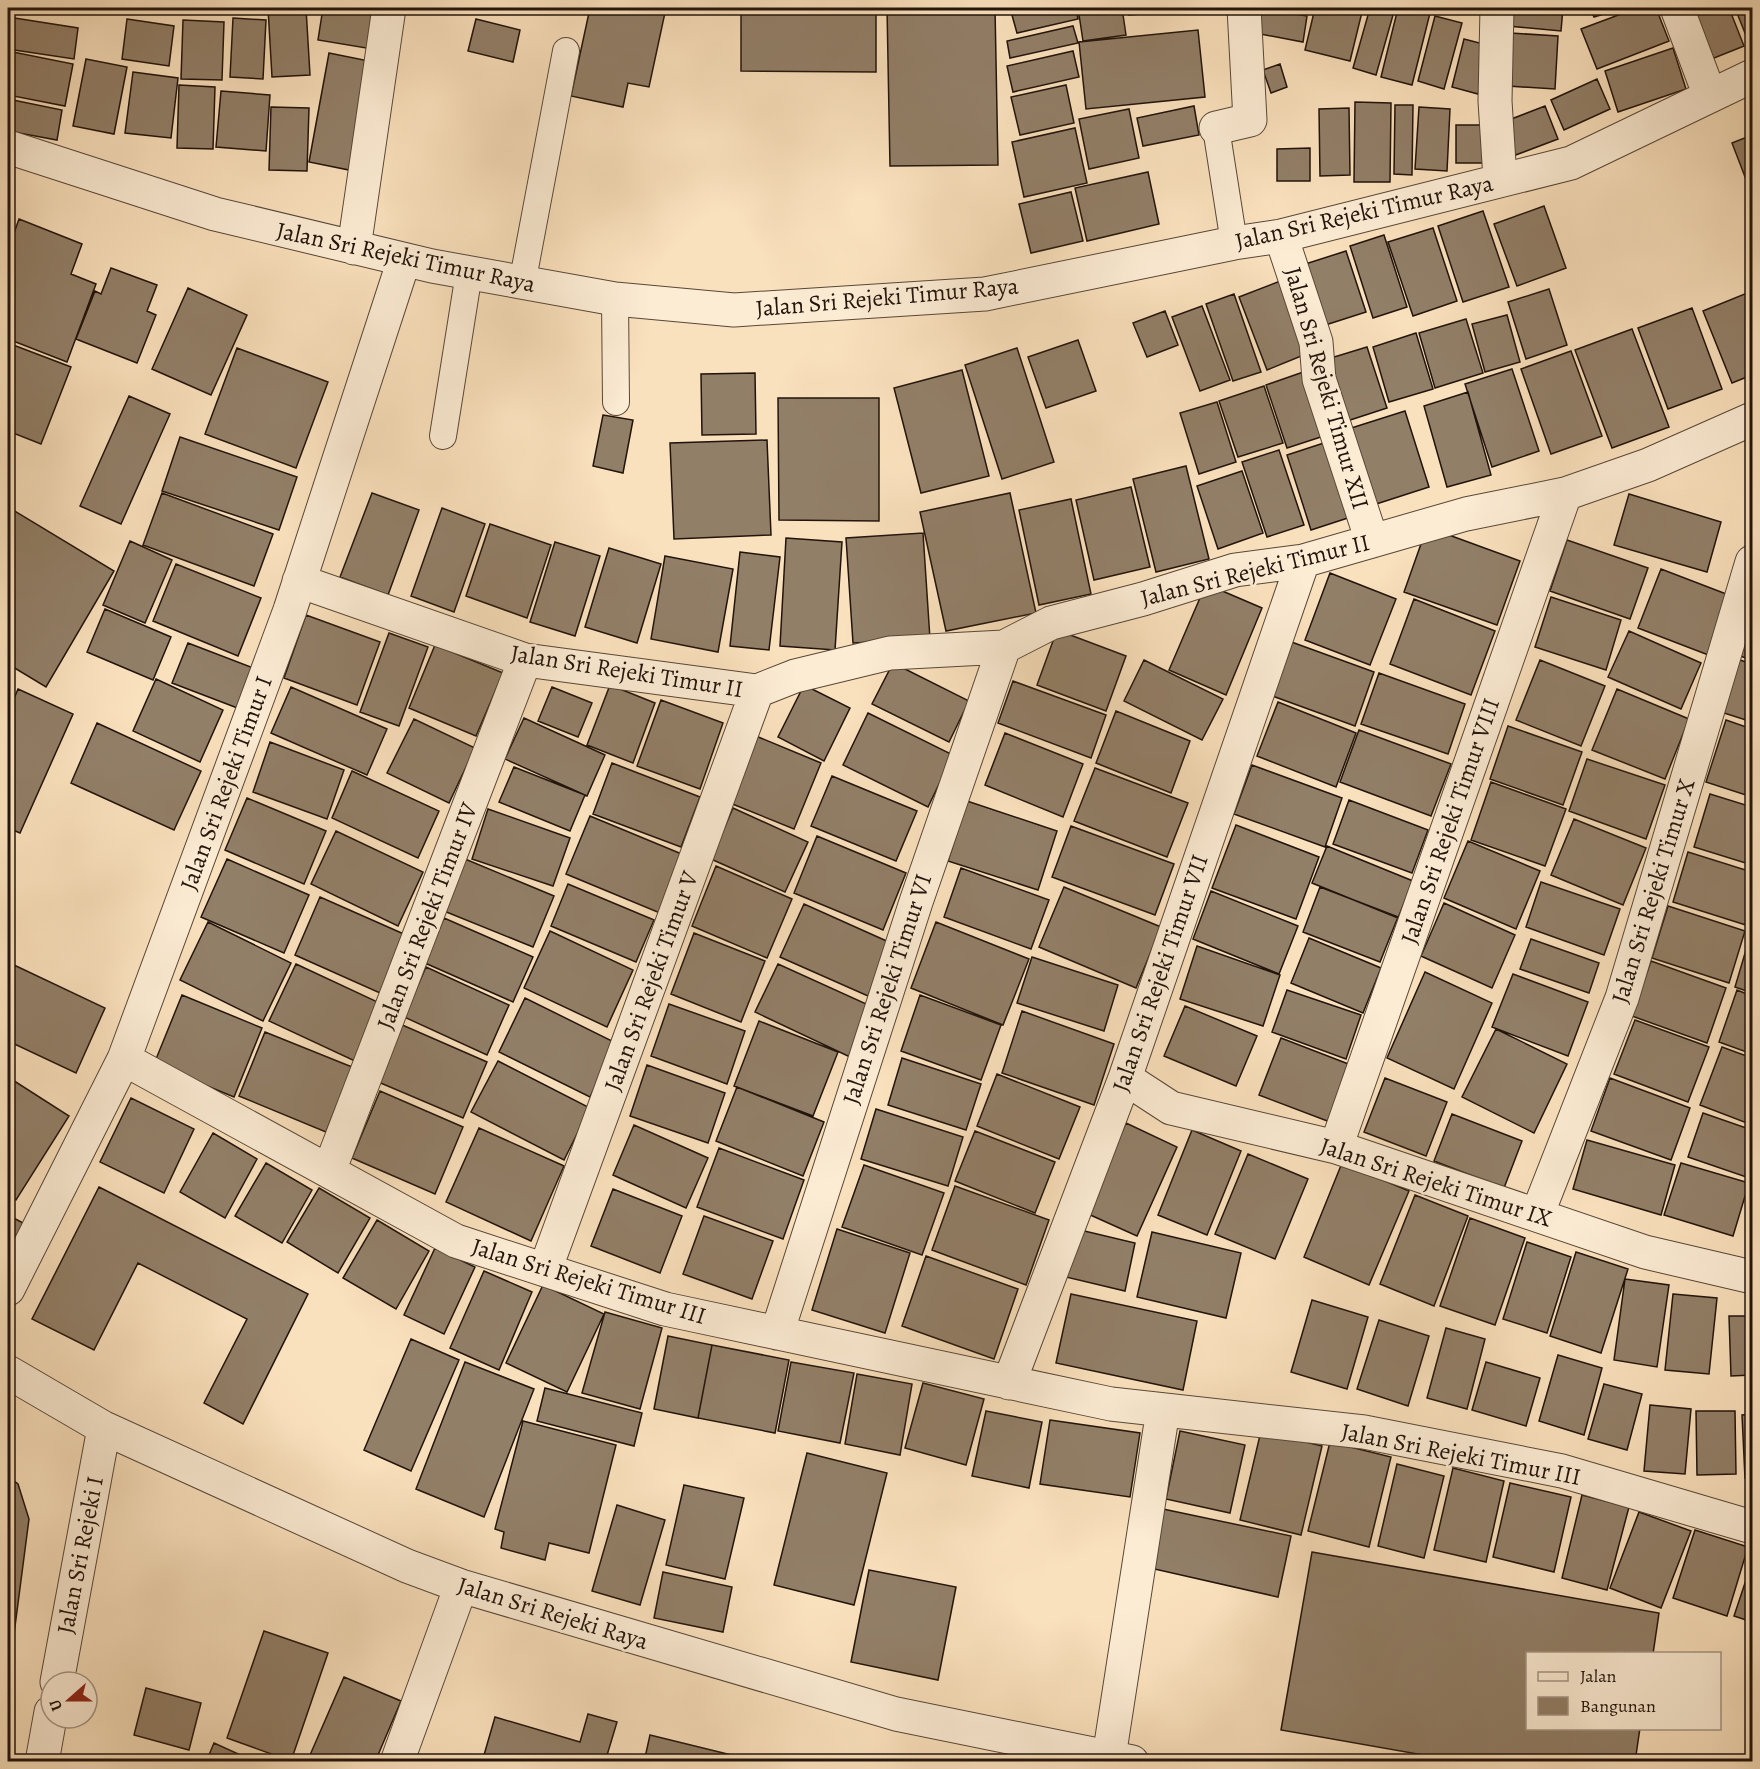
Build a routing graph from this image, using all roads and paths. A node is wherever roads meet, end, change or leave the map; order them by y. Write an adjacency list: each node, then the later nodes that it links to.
1 (389, 8): 13 (street)
2 (1244, 8): 8 (street)
3 (1497, 8): 10 (street)
4 (1677, 8): 7 (street)
5 (566, 51): 16 (lane)
6 (1752, 76): 7 (street, Jalan Sri Rejeki Timur Raya)
7 (1710, 96): 10 (street, Jalan Sri Rejeki Timur Raya)
8 (1216, 128): 12 (lane)
9 (8, 147): 13 (street, Jalan Sri Rejeki Timur Raya)
10 (1500, 179): 11 (street, Jalan Sri Rejeki Timur Raya)
11 (1281, 236): 12 (street, Jalan Sri Rejeki Timur Raya); 22 (street, Jalan Sri Rejeki Timur XII)
12 (1234, 243): 17 (street, Jalan Sri Rejeki Timur Raya)
13 (354, 248): 14 (street, Jalan Sri Rejeki Timur Raya)
14 (404, 260): 15 (street, Jalan Sri Rejeki Timur Raya); 25 (street, Jalan Sri Rejeki Timur I)
15 (469, 273): 16 (street, Jalan Sri Rejeki Timur Raya); 20 (lane)
16 (522, 284): 17 (street, Jalan Sri Rejeki Timur Raya)
17 (615, 299): 18 (lane)
18 (616, 402)
19 (1752, 419): 21 (street, Jalan Sri Rejeki Timur II)
20 (443, 436)
21 (1565, 494): 22 (street, Jalan Sri Rejeki Timur II); 31 (street, Jalan Sri Rejeki Timur VIII)
22 (1372, 541): 23 (street, Jalan Sri Rejeki Timur II)
23 (1303, 561): 26 (street, Jalan Sri Rejeki Timur II); 30 (street, Jalan Sri Rejeki Timur VII)
24 (1752, 562): 33 (street, Jalan Sri Rejeki Timur X)
25 (299, 581): 27 (street, Jalan Sri Rejeki Timur II); 29 (street, Jalan Sri Rejeki Timur I)
26 (1004, 647): 28 (street, Jalan Sri Rejeki Timur II); 37 (street, Jalan Sri Rejeki Timur VI)
27 (525, 660): 28 (street, Jalan Sri Rejeki Timur II); 32 (street, Jalan Sri Rejeki Timur IV)
28 (757, 691): 34 (street, Jalan Sri Rejeki Timur V)
29 (124, 1059): 32 (street, Jalan Sri Rejeki Timur III); 36 (street, Jalan Sri Rejeki Timur I)
30 (1125, 1078): 31 (street, Jalan Sri Rejeki Timur IX); 39 (street, Jalan Sri Rejeki Timur VII)
31 (1336, 1147): 33 (street, Jalan Sri Rejeki Timur IX)
32 (329, 1171): 34 (street, Jalan Sri Rejeki Timur III)
33 (1537, 1215): 35 (street, Jalan Sri Rejeki Timur IX)
34 (546, 1270): 37 (street, Jalan Sri Rejeki Timur III)
35 (1752, 1276)
36 (8, 1289)
37 (777, 1333): 39 (street, Jalan Sri Rejeki Timur III)
38 (8, 1372): 41 (street, Jalan Sri Rejeki Raya)
39 (1010, 1383): 40 (street, Jalan Sri Rejeki Timur III)
40 (1163, 1410): 42 (street, Jalan Sri Rejeki Timur III); 47 (street)
41 (104, 1428): 43 (street, Jalan Sri Rejeki Raya); 44 (street, Jalan Sri Rejeki I)
42 (1752, 1527)
43 (461, 1586): 46 (street, Jalan Sri Rejeki Raya); 49 (street)
44 (59, 1670)
45 (48, 1730): 48 (street)
46 (1002, 1749): 47 (street, Jalan Sri Rejeki Raya)
47 (1121, 1759)
48 (42, 1761)
49 (397, 1761)

